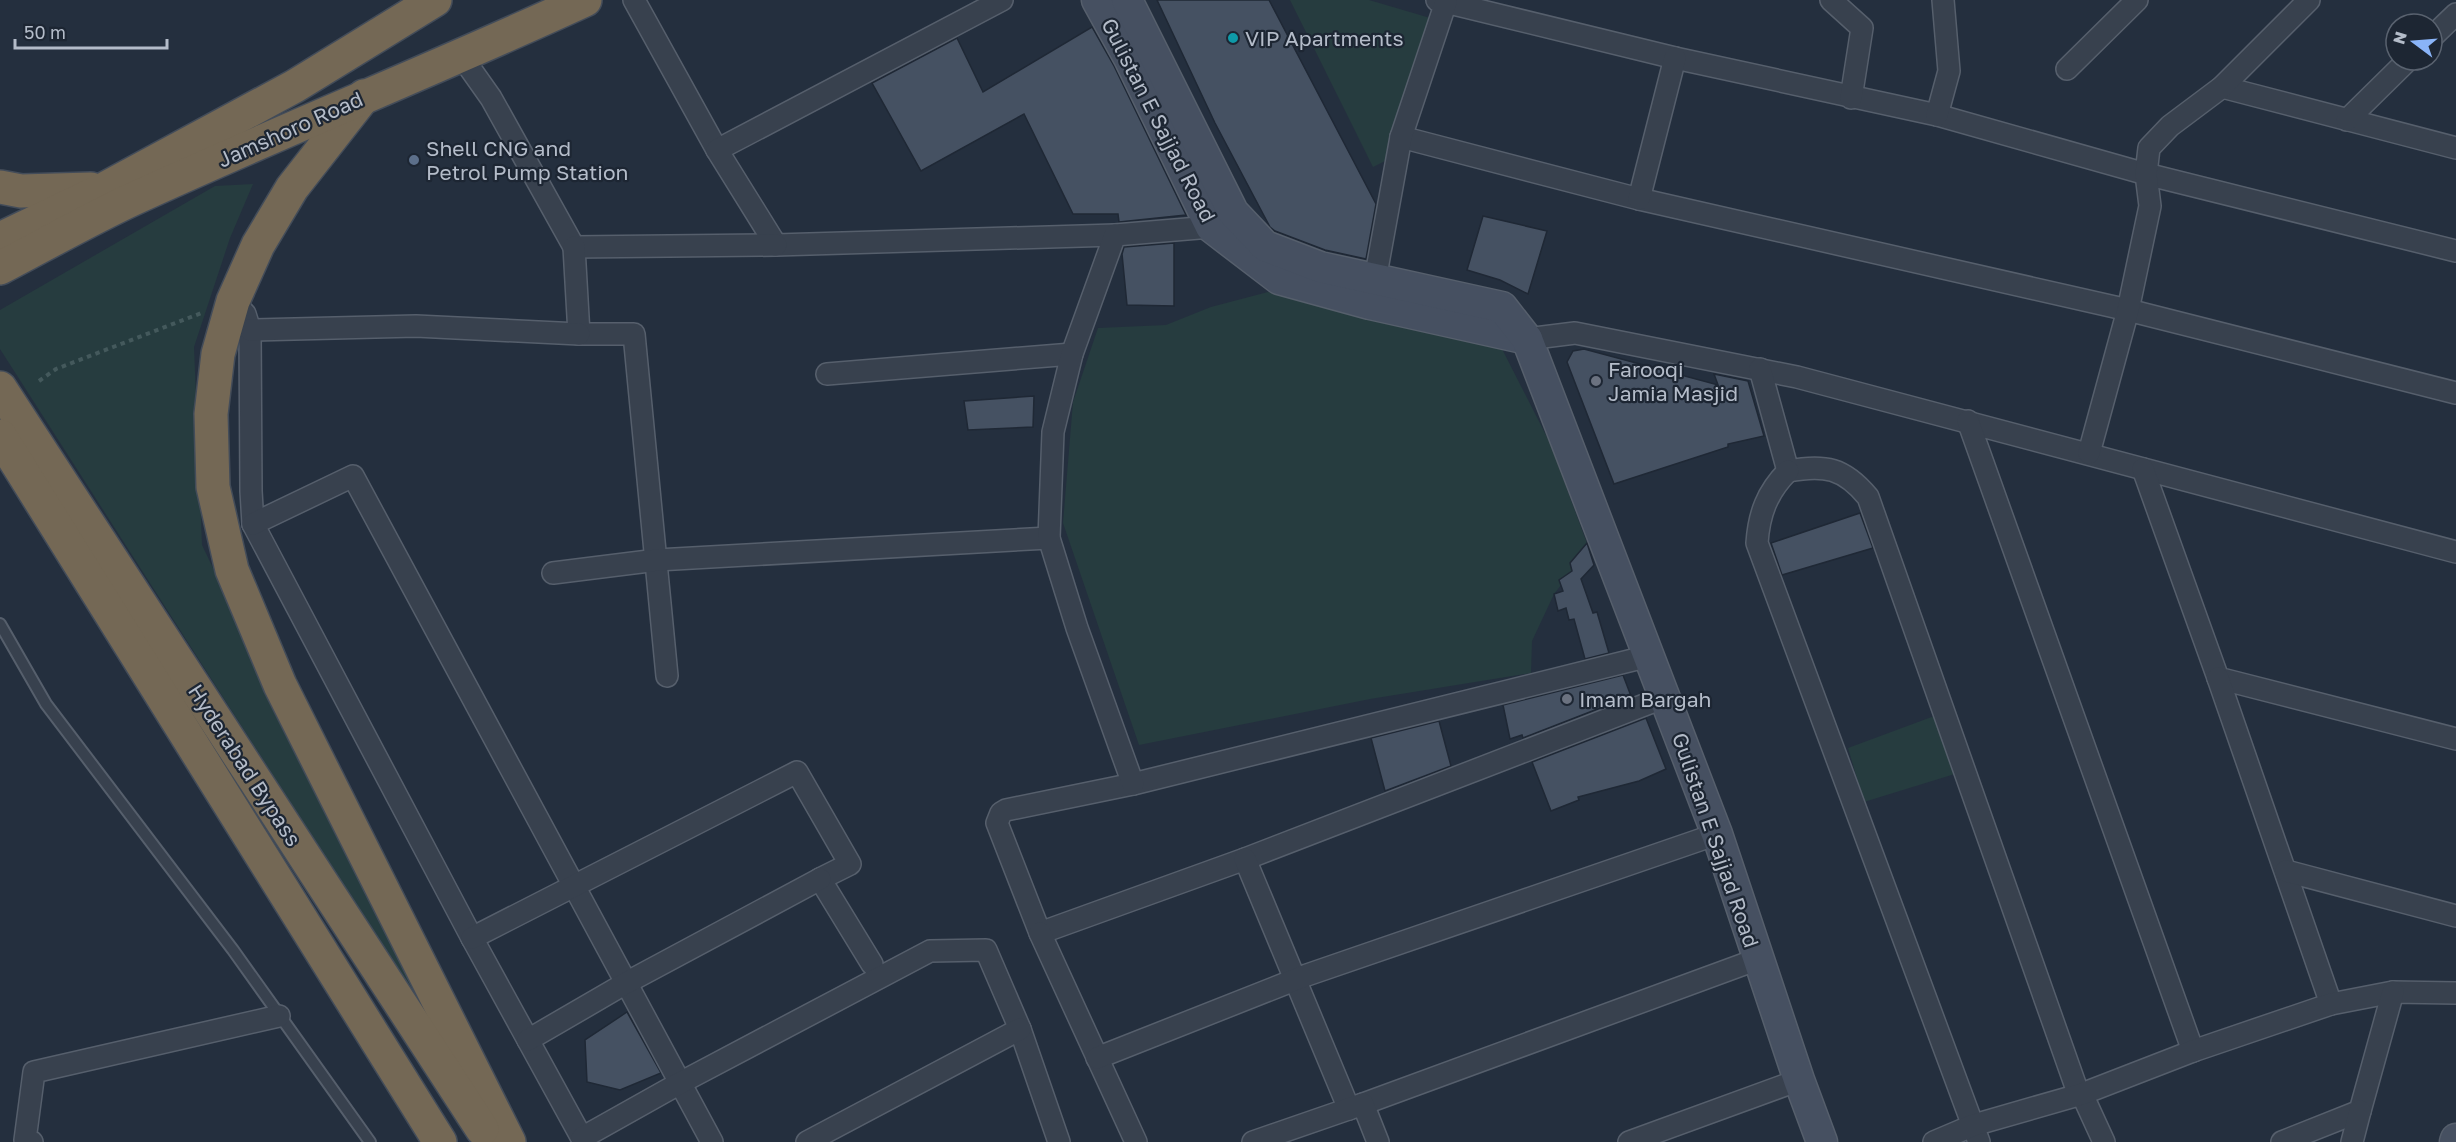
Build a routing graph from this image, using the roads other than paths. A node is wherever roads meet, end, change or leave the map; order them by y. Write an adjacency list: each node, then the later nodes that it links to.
1 (435, 0): 14 (highway, Jamshoro Road)
2 (450, 0): 14 (highway)
3 (585, 0): 16 (highway, Jamshoro Road)
4 (634, 0): 27 (street)
5 (1002, 0): 27 (street)
6 (1097, 0): 32 (street, Gulistan E Sajjad Road)
7 (1127, 0): 39 (street, Gulistan E Sajjad Road)
8 (1831, 0): 22 (street)
9 (1943, 0): 23 (street)
10 (2137, 0): 18 (street)
11 (2308, 0): 20 (street)
12 (1442, 1): 17 (street); 25 (street)
13 (2456, 14): 15 (street)
14 (407, 17): 30 (highway, Jamshoro Road)
15 (2444, 26)
16 (462, 57): 21 (highway, Jamshoro Road); 36 (street)
17 (1675, 58): 22 (street); 31 (street)
18 (2067, 69)
19 (2396, 72): 24 (street)
20 (2222, 87): 24 (street); 28 (street)
21 (364, 96): 38 (highway, Jamshoro Road); 40 (highway)
22 (1851, 98): 23 (street)
23 (1936, 115): 28 (street)
24 (2347, 120): 26 (street)
25 (1401, 137): 31 (street); 39 (street)
26 (2456, 148)
27 (717, 150): 35 (street)
28 (2146, 174): 37 (street); 41 (street)
29 (0, 187): 30 (highway)
30 (106, 188): 34 (highway, Jamshoro Road)
31 (1639, 199): 41 (street)
32 (1211, 227): 33 (street); 39 (street, Gulistan E Sajjad Road)
33 (1115, 235): 35 (street); 45 (street)
34 (0, 239)
35 (776, 245): 36 (street)
36 (574, 247): 43 (street)
37 (2456, 251)
38 (0, 268)
39 (1373, 291): 44 (street, Gulistan E Sajjad Road)
40 (233, 301): 42 (street); 100 (highway)
41 (2128, 310): 49 (street); 52 (street)
42 (250, 330): 43 (street); 55 (street)
43 (579, 334): 58 (street)
44 (1527, 339): 46 (street); 61 (street, Gulistan E Sajjad Road)
45 (1072, 354): 47 (street); 56 (street)
46 (1760, 369): 50 (street); 54 (street)
47 (827, 374)
48 (0, 388): 99 (highway, Hyderabad Bypass)
49 (2456, 393)
50 (1968, 422): 52 (street); 85 (street)
51 (0, 436): 98 (highway, Hyderabad Bypass)
52 (2090, 453): 53 (street)
53 (2143, 468): 57 (street); 63 (street)
54 (1788, 471): 89 (street); 92 (street)
55 (253, 524): 71 (street); 74 (street)
56 (1049, 538): 58 (street); 66 (street)
57 (2456, 552)
58 (657, 560): 59 (street); 62 (street)
59 (554, 573)
60 (0, 624): 82 (lane)
61 (1649, 656): 64 (street, Gulistan E Sajjad Road); 66 (street)
62 (667, 676)
63 (2218, 678): 65 (street); 69 (street)
64 (1665, 697): 67 (street, Gulistan E Sajjad Road); 68 (street)
65 (2456, 739)
66 (1132, 784): 73 (street)
67 (1717, 834): 75 (street, Gulistan E Sajjad Road); 77 (street)
68 (1245, 859): 73 (street); 77 (street)
69 (2286, 871): 72 (street); 81 (street)
70 (820, 879): 71 (street); 76 (street); 78 (street)
71 (573, 885): 74 (street); 78 (street)
72 (2456, 916)
73 (1040, 933): 86 (street)
74 (472, 938): 84 (street)
75 (1758, 959): 87 (street, Gulistan E Sajjad Road); 90 (street)
76 (872, 964)
77 (1294, 980): 86 (street); 90 (street)
78 (626, 983): 84 (street); 88 (street)
79 (2393, 992): 80 (street); 81 (street); 91 (street)
80 (2456, 993)
81 (2331, 1004): 85 (street)
82 (279, 1016): 96 (street); 97 (lane)
83 (1020, 1029): 88 (street); 94 (street); 102 (street)
84 (528, 1040): 93 (street)
85 (2193, 1051): 89 (street)
86 (1097, 1058): 103 (street)
87 (1799, 1080): 105 (street); 106 (street, Gulistan E Sajjad Road)
88 (680, 1083): 93 (street); 101 (street)
89 (2079, 1089): 92 (street); 108 (street)
90 (1356, 1107): 95 (street); 104 (street)
91 (2360, 1111): 109 (street); 110 (street)
92 (1977, 1133): 107 (street)
93 (583, 1140)
94 (1057, 1141)
95 (1259, 1141)
96 (32, 1142)
97 (370, 1142)
98 (440, 1142)
99 (490, 1142)
100 (508, 1142)
101 (711, 1142)
102 (807, 1142)
103 (1136, 1142)
104 (1378, 1142)
105 (1629, 1142)
106 (1822, 1142)
107 (1934, 1142)
108 (2104, 1142)
109 (2282, 1142)
110 (2352, 1142)

